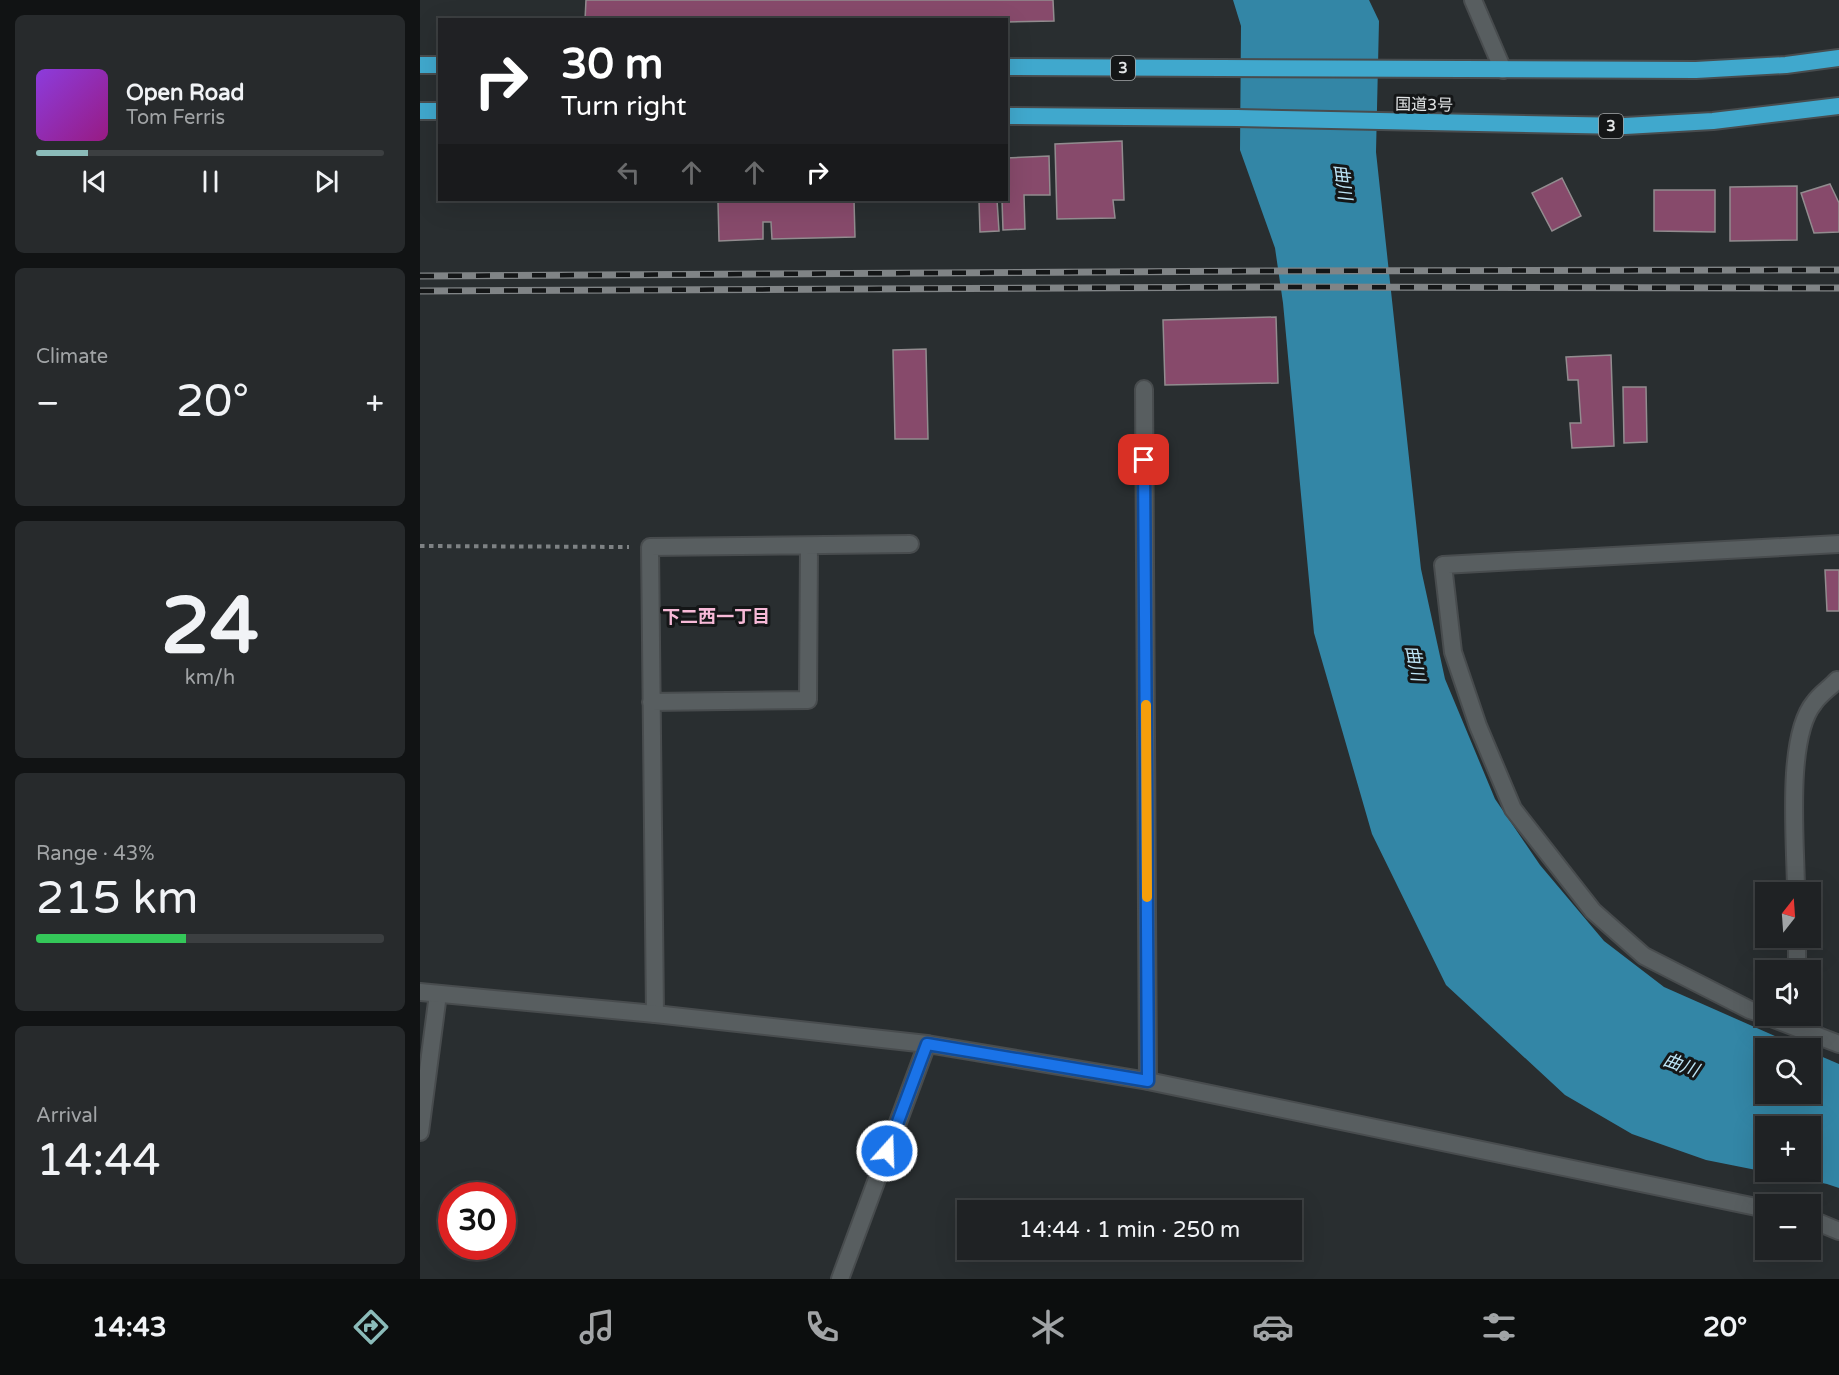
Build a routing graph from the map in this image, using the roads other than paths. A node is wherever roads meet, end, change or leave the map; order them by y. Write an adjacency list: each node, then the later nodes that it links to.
1 (1473, 0): 6 (street)
2 (1839, 58): 6 (highway, 3)
3 (420, 65): 4 (highway)
4 (438, 65)
5 (1008, 67): 6 (highway, 3)
6 (1503, 70)
7 (1839, 106): 10 (highway, 国道3号 / 3)
8 (420, 111): 9 (highway)
9 (438, 111)
10 (1008, 116)
11 (1144, 389): 25 (street)
12 (910, 544): 14 (street)
13 (1839, 544): 20 (street)
14 (809, 546): 16 (street); 16 (street)
15 (1837, 680): 17 (street)
16 (651, 702): 21 (street)
17 (1796, 882)
18 (420, 992): 19 (street)
19 (438, 994): 21 (street); 26 (street)
20 (1755, 1010)
21 (655, 1014): 23 (street)
22 (1805, 1026): 24 (street)
23 (927, 1044): 25 (street); 30 (street)
24 (1839, 1044)
25 (1148, 1081): 27 (street)
26 (420, 1132)
27 (1755, 1207)
28 (1821, 1224): 29 (street)
29 (1839, 1231)
30 (840, 1279)

